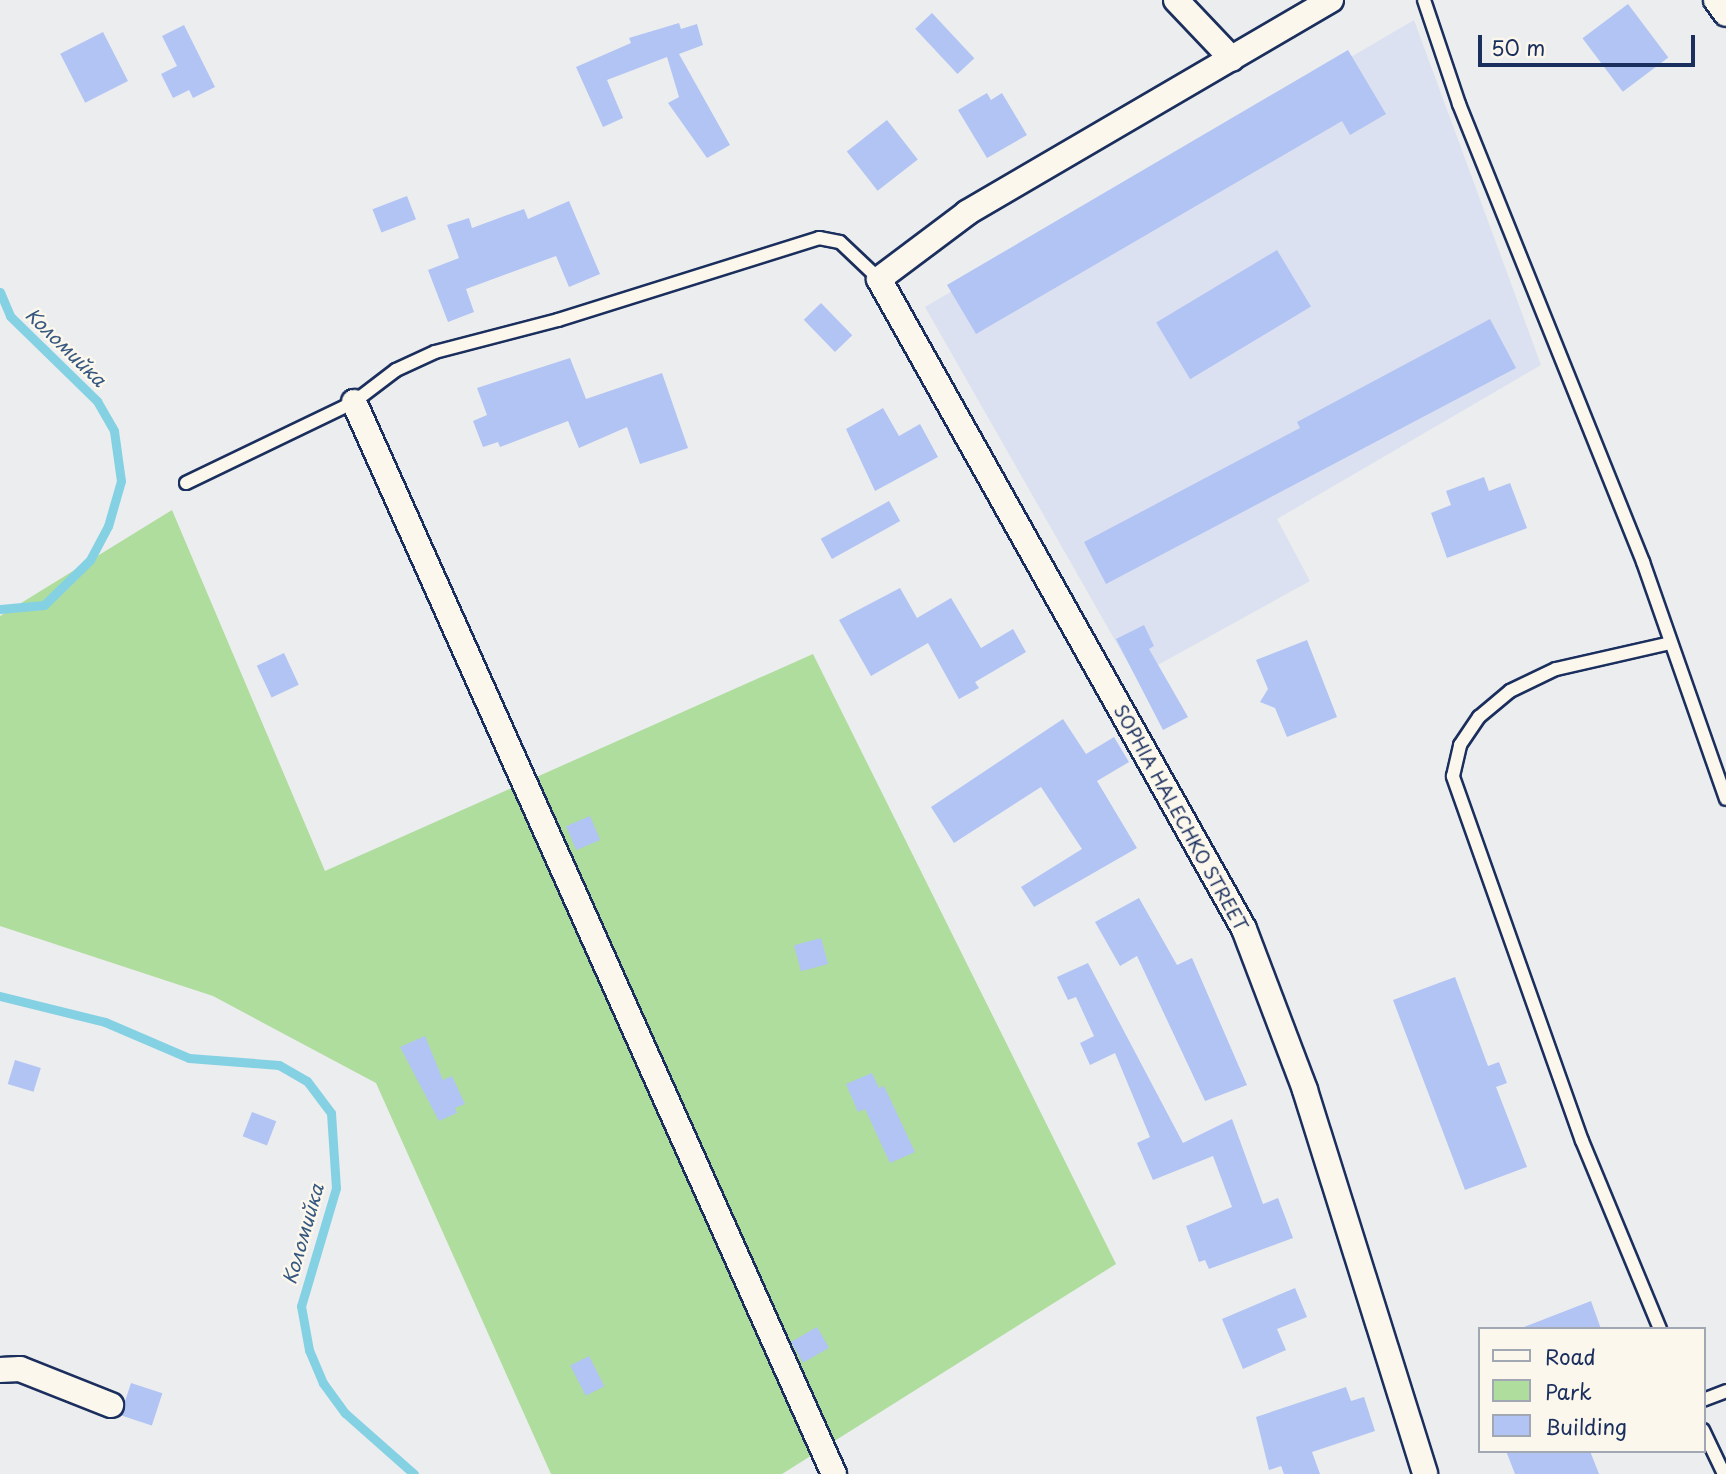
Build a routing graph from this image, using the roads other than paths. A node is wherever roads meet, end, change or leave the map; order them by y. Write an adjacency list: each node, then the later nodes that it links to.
1 (1176, 0): 6 (street)
2 (1331, 0): 6 (street)
3 (1424, 0): 10 (lane)
4 (1716, 0): 5 (street)
5 (1726, 14)
6 (1232, 59): 7 (street)
7 (879, 279): 8 (lane); 19 (street, SOPHIA HALECHKO STREET)
8 (354, 402): 9 (lane); 18 (street)
9 (186, 483)
10 (1670, 643): 11 (lane); 12 (lane)
11 (1726, 799)
12 (1659, 1327)
13 (0, 1370): 16 (street)
14 (1726, 1391): 15 (lane)
15 (1705, 1398)
16 (111, 1405)
17 (1705, 1434): 20 (lane)
18 (834, 1474)
19 (1425, 1474)
20 (1724, 1474)

